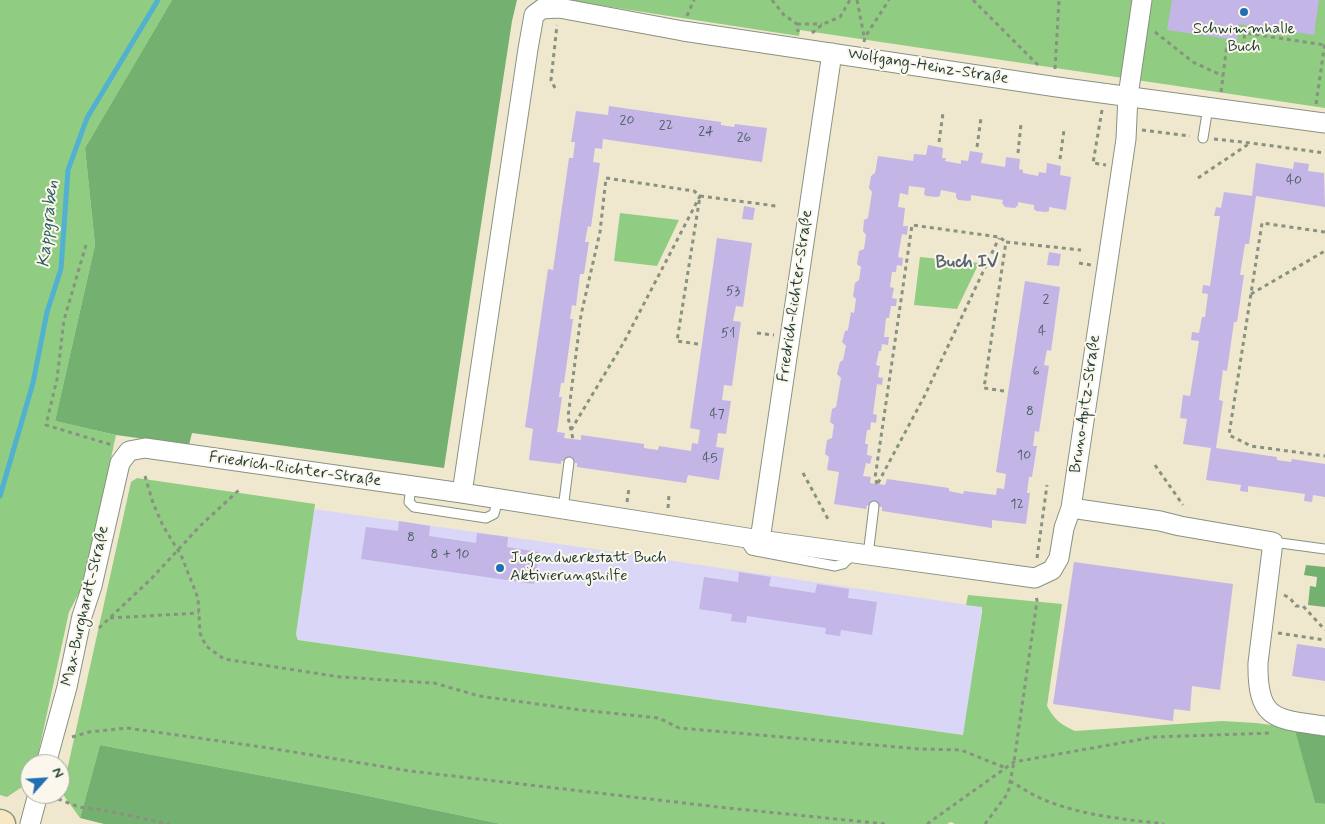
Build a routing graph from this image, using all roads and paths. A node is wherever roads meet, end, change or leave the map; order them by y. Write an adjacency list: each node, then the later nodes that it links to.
1 (772, 0): 9 (path)
2 (850, 0): 10 (path)
3 (856, 0): 12 (path)
4 (889, 0): 12 (path)
5 (973, 0): 18 (path)
6 (1059, 0): 18 (path)
7 (1142, 0): 20 (street, Bruno-Apitz-Straße)
8 (559, 8): 14 (street, Wolfgang-Heinz-Straße); 19 (path); 58 (street, Wolfgang-Heinz-Straße)
9 (797, 24): 10 (path); 14 (path)
10 (822, 24): 14 (path)
11 (1152, 30): 17 (path)
12 (865, 37): 16 (path)
13 (1325, 44): 17 (path); 23 (path)
14 (800, 48): 15 (street, Wolfgang-Heinz-Straße)
15 (832, 53): 16 (street, Wolfgang-Heinz-Straße); 66 (street, Friedrich-Richter-Straße)
16 (861, 57): 18 (street, Wolfgang-Heinz-Straße)
17 (1223, 76): 21 (path)
18 (1057, 87): 20 (street, Wolfgang-Heinz-Straße)
19 (555, 88)
20 (1128, 96): 21 (street, Wolfgang-Heinz-Straße); 26 (street, Bruno-Apitz-Straße)
21 (1213, 108): 23 (street, Wolfgang-Heinz-Straße); 28 (lane)
22 (943, 113): 29 (path)
23 (1320, 116)
24 (981, 118): 31 (path)
25 (1021, 124): 32 (path)
26 (1127, 128): 28 (path); 62 (street, Bruno-Apitz-Straße)
27 (1064, 130): 34 (path)
28 (1204, 138): 30 (path)
29 (939, 142)
30 (1250, 143): 33 (path); 35 (path)
31 (977, 147)
32 (1018, 153)
33 (1325, 153)
34 (1060, 158)
35 (1198, 178)
36 (700, 196): 37 (path); 45 (path); 47 (path); 47 (path)
37 (776, 206)
38 (1325, 232): 44 (path)
39 (999, 237): 39 (path); 40 (path)
40 (1006, 242): 42 (path); 46 (path)
41 (86, 245): 49 (path)
42 (1081, 250)
43 (1325, 250): 44 (path)
44 (1251, 294): 50 (path)
45 (698, 344)
46 (1004, 391)
47 (571, 430): 48 (path)
48 (572, 439)
49 (129, 451): 56 (street, Friedrich-Richter-Straße); 83 (street, Max-Burghardt-Straße)
50 (1325, 456)
51 (569, 462): 63 (lane)
52 (1155, 465): 60 (path)
53 (803, 473): 64 (path)
54 (145, 476): 70 (path)
55 (1047, 485): 68 (path)
56 (411, 487): 58 (street, Friedrich-Richter-Straße); 59 (lane)
57 (239, 490): 70 (path)
58 (462, 494): 59 (street, Friedrich-Richter-Straße)
59 (498, 499): 63 (street, Friedrich-Richter-Straße)
60 (1183, 505)
61 (874, 506): 71 (lane)
62 (1071, 508): 67 (street); 71 (street, Friedrich-Richter-Straße)
63 (563, 509): 65 (street, Friedrich-Richter-Straße)
64 (828, 520)
65 (741, 536): 66 (street, Friedrich-Richter-Straße); 71 (lane)
66 (760, 540): 71 (street, Friedrich-Richter-Straße)
67 (1273, 542): 69 (lane); 72 (street)
68 (1038, 548)
69 (1325, 549)
70 (178, 550): 74 (path); 75 (path)
71 (861, 554)
72 (1267, 594): 76 (path); 78 (street)
73 (1037, 601): 84 (path)
74 (199, 614): 75 (path); 85 (path)
75 (109, 618): 77 (path)
76 (1325, 630)
77 (96, 631)
78 (1262, 631): 79 (path); 80 (street)
79 (1325, 640)
80 (1291, 722): 81 (street); 84 (path)
81 (1325, 726)
82 (72, 737): 91 (path)
83 (49, 754)
84 (1014, 762): 85 (path); 86 (path)
85 (1006, 768): 92 (path)
86 (1010, 781): 93 (path); 94 (path)
87 (70, 803): 90 (path)
88 (35, 804): 89 (street)
89 (30, 824)
90 (169, 824)
91 (884, 824)
92 (927, 824)
93 (985, 824)
94 (1164, 824)

